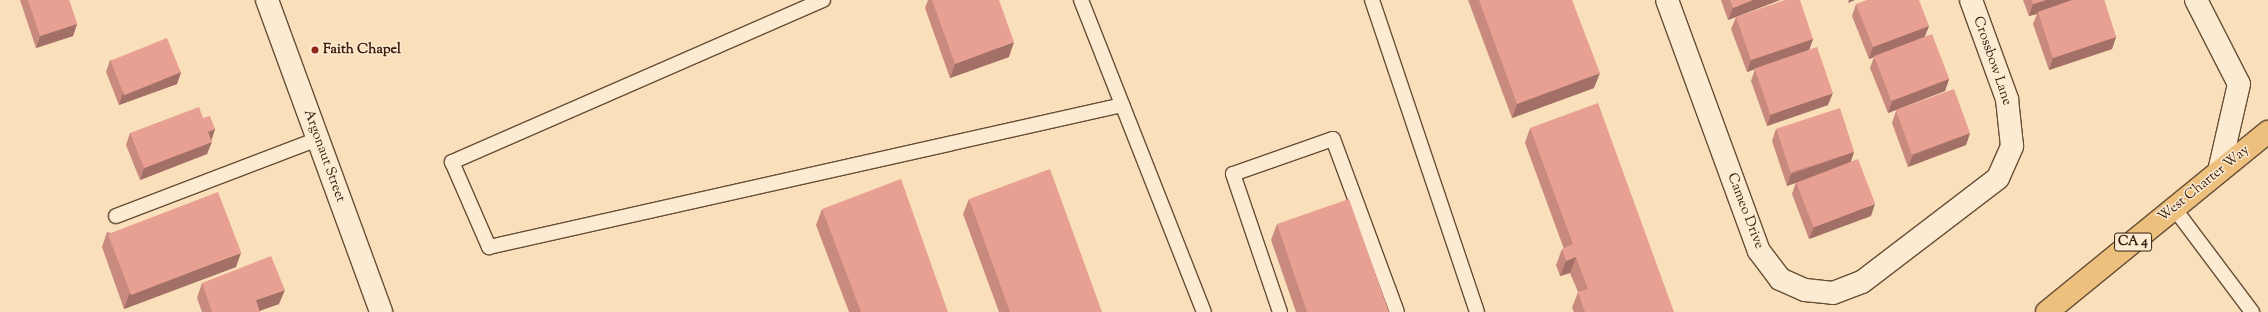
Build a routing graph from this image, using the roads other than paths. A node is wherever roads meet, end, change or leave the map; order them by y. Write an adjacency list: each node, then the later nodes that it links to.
1 (268, 0): 10 (street, Argonaut Street)
2 (823, 0): 8 (lane)
3 (1081, 0): 8 (lane)
4 (1372, 0): 20 (lane)
5 (1667, 0): 11 (street, Cameo Drive)
6 (1971, 0): 11 (street, Crossbow Lane)
7 (2196, 0): 12 (street)
8 (1122, 105): 17 (lane)
9 (2268, 132): 12 (highway, West Charter Way / CA 4)
10 (318, 138): 14 (lane); 16 (street, Argonaut Street)
11 (2012, 146)
12 (2219, 171): 13 (highway, West Charter Way / CA 4)
13 (2174, 208): 15 (lane); 21 (highway, West Charter Way / CA 4)
14 (116, 216)
15 (2250, 311)
16 (381, 312)
17 (1204, 312)
18 (1280, 312): 19 (lane)
19 (1397, 312)
20 (1478, 312)
21 (2047, 312)

